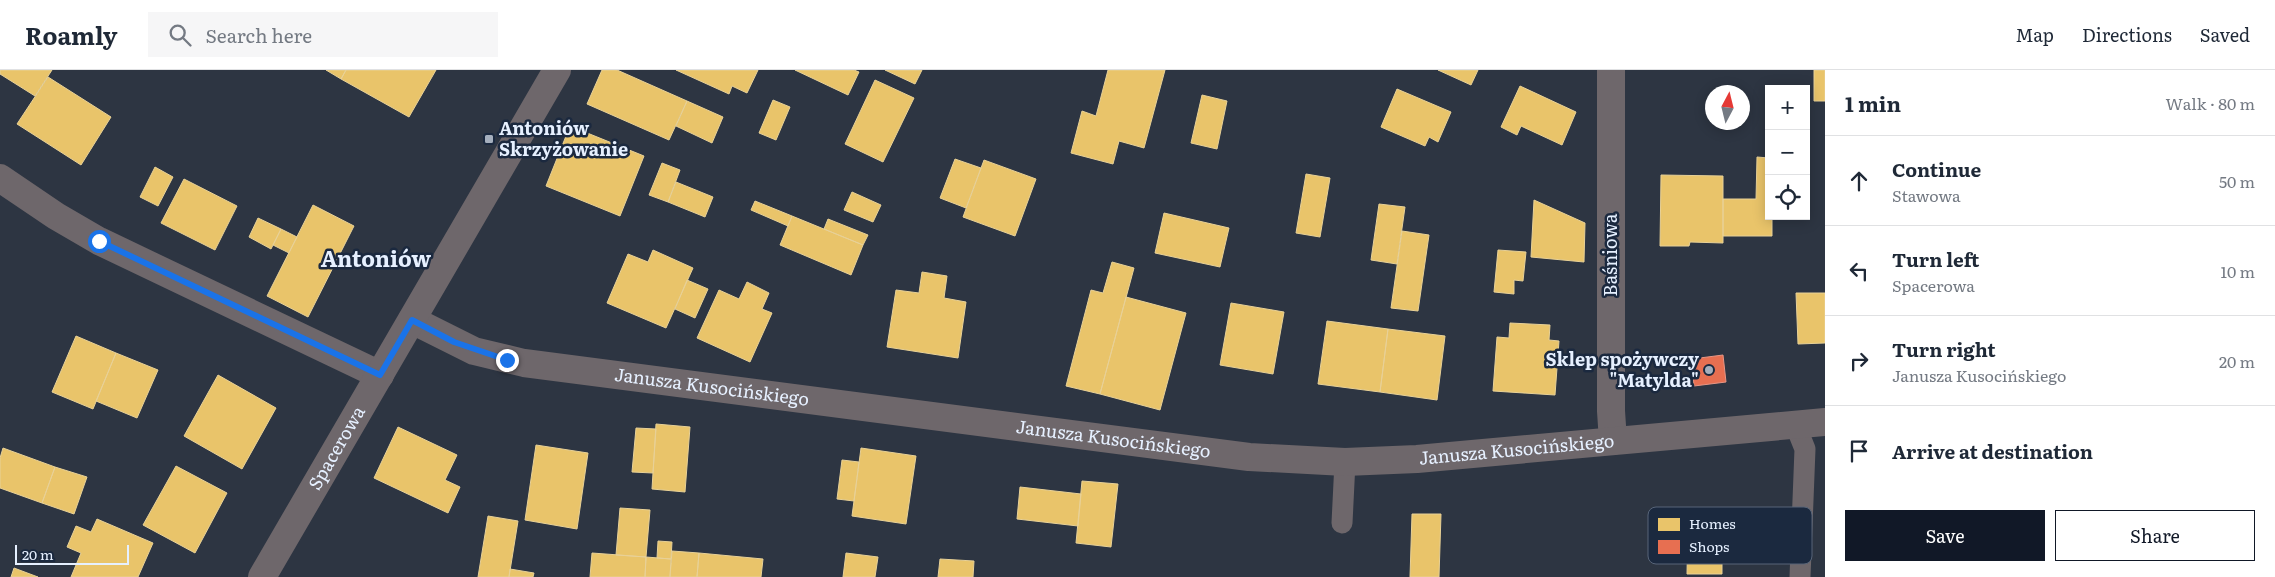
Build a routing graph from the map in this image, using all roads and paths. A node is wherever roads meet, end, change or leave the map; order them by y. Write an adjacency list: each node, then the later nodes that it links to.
1 (557, 70): 4 (street, Spacerowa)
2 (1611, 70): 8 (street, Baśniowa)
3 (0, 178): 5 (street)
4 (412, 320): 5 (street, Spacerowa); 9 (street, Janusza Kusocińskiego)
5 (380, 375): 13 (street, Spacerowa)
6 (1825, 422): 7 (street, Janusza Kusocińskiego)
7 (1795, 424): 8 (street, Janusza Kusocińskiego); 10 (lane)
8 (1613, 440): 9 (street, Janusza Kusocińskiego)
9 (1345, 462): 11 (lane)
10 (1803, 507)
11 (1342, 523)
12 (1801, 564): 14 (lane)
13 (262, 577)
14 (1800, 577)

